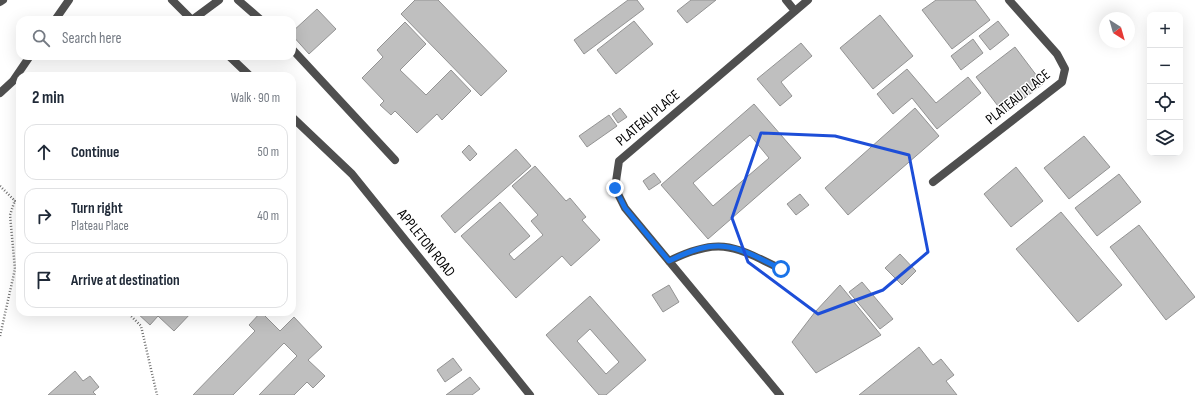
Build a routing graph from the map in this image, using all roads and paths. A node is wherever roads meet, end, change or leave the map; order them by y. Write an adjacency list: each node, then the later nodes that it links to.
1 (3, 0): 9 (street)
2 (69, 0): 11 (street)
3 (172, 0): 12 (street)
4 (219, 0): 13 (street)
5 (238, 0): 14 (street)
6 (786, 0): 10 (street)
7 (808, 0): 10 (street, PLATEAU PLACE)
8 (1010, 0): 24 (street, PLATEAU PLACE)
9 (0, 2)
10 (795, 11): 27 (street, PLATEAU PLACE)
11 (58, 16)
12 (188, 16)
13 (197, 16)
14 (256, 16)
15 (296, 54): 23 (street)
16 (27, 60): 18 (street)
17 (233, 60): 19 (street)
18 (19, 72)
19 (246, 72)
20 (16, 77): 21 (street)
21 (0, 93)
22 (296, 121): 32 (street, APPLETON ROAD)
23 (395, 160)
24 (933, 182)
25 (0, 186): 26 (path)
26 (14, 200): 30 (path)
27 (669, 261): 28 (street); 33 (street, PLATEAU PLACE)
28 (781, 269)
29 (131, 316): 31 (path)
30 (0, 336)
31 (157, 395)
32 (530, 395)
33 (780, 395)

